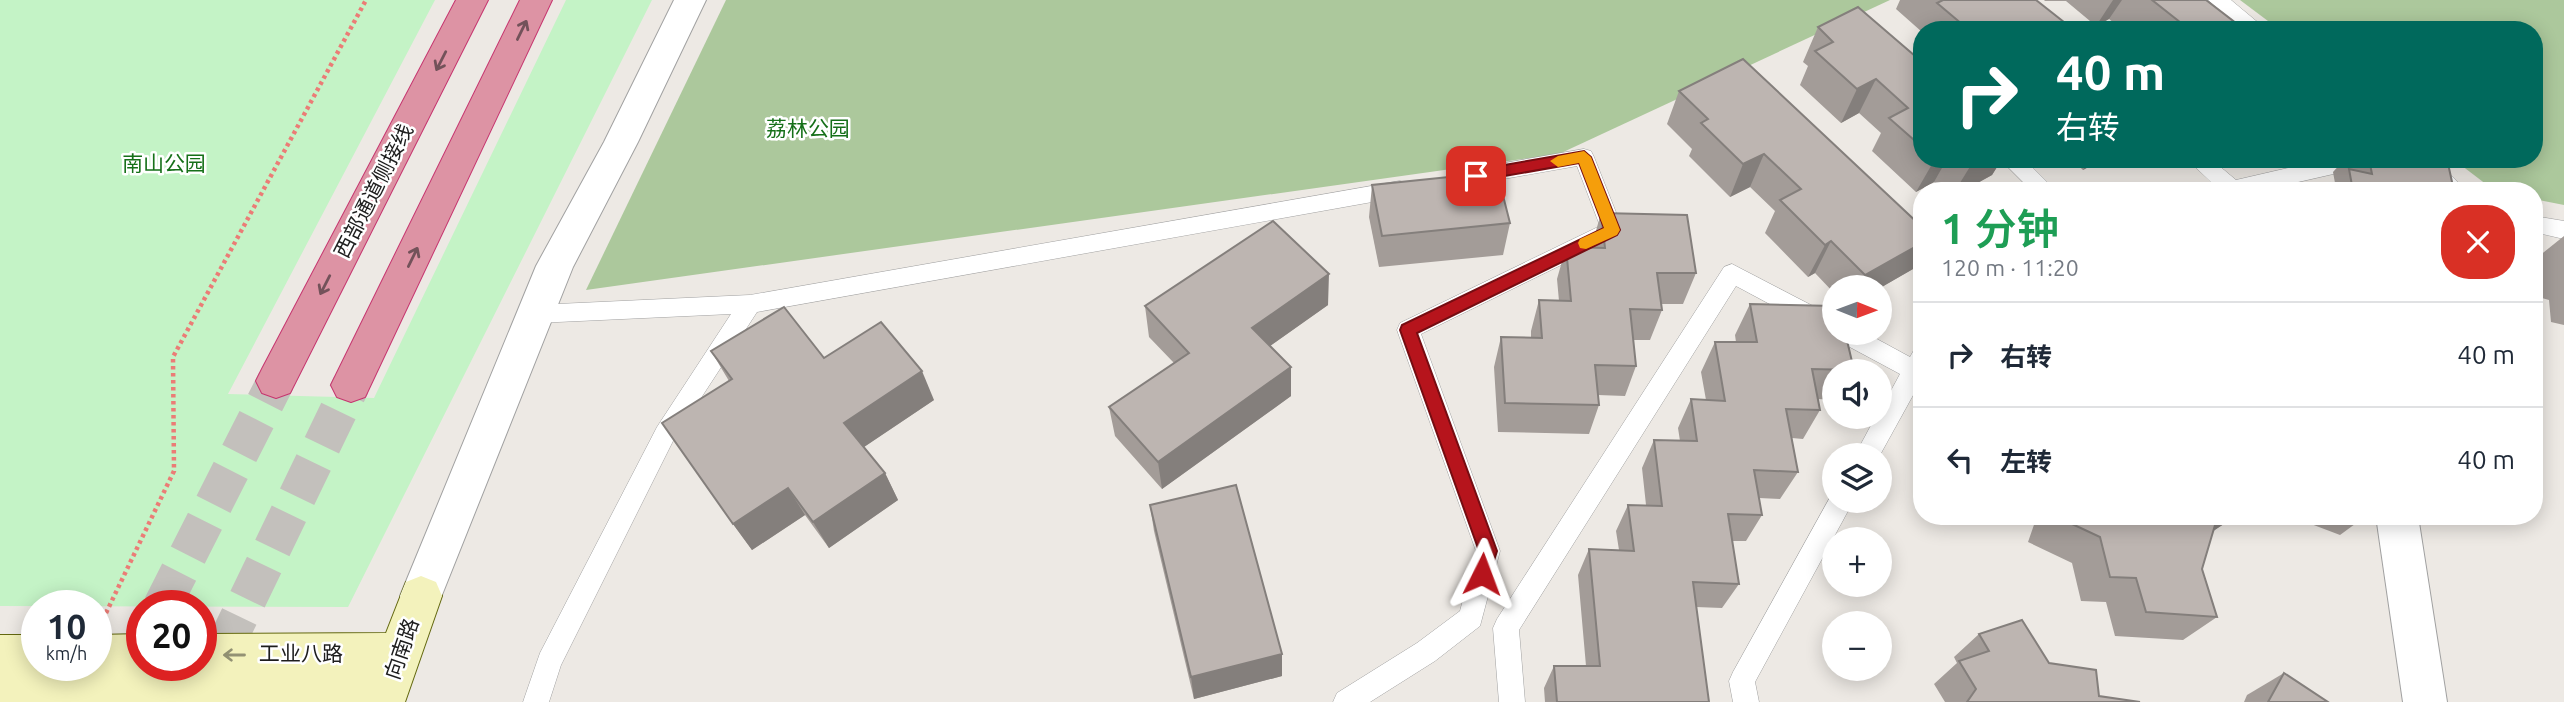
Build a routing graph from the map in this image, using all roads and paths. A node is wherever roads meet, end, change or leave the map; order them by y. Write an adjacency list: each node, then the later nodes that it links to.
1 (366, 0): 30 (path)
2 (472, 0): 25 (highway, 西部通道侧接线, one-way to 25)
3 (536, 0): 26 (highway, one-way to 3)
4 (690, 0): 20 (street)
5 (2218, 0): 6 (lane)
6 (2245, 21)
7 (2020, 168): 12 (lane)
8 (2206, 168): 13 (lane)
9 (2325, 168): 14 (lane)
10 (2432, 168): 15 (lane)
11 (1447, 181): 37 (lane)
12 (2036, 182)
13 (2220, 182)
14 (2263, 182)
15 (2446, 182)
16 (1420, 186): 19 (lane)
17 (2543, 226): 18 (lane)
18 (2564, 230)
19 (750, 304): 20 (lane); 36 (lane)
20 (536, 314): 34 (street, 向南路)
21 (1822, 322): 38 (lane)
22 (1873, 345): 23 (lane)
23 (1913, 362)
24 (1913, 373): 27 (lane)
25 (276, 381)
26 (351, 385)
27 (1874, 443)
28 (1835, 513): 39 (lane)
29 (2398, 525): 40 (street)
30 (112, 609)
31 (0, 656): 32 (street)
32 (21, 656)
33 (217, 657): 34 (street, 工业八路, one-way to 33)
34 (390, 682): 35 (street, 工业八路)
35 (0, 693)
36 (536, 702)
37 (1346, 702)
38 (1512, 702)
39 (1746, 702)
40 (2425, 702)

